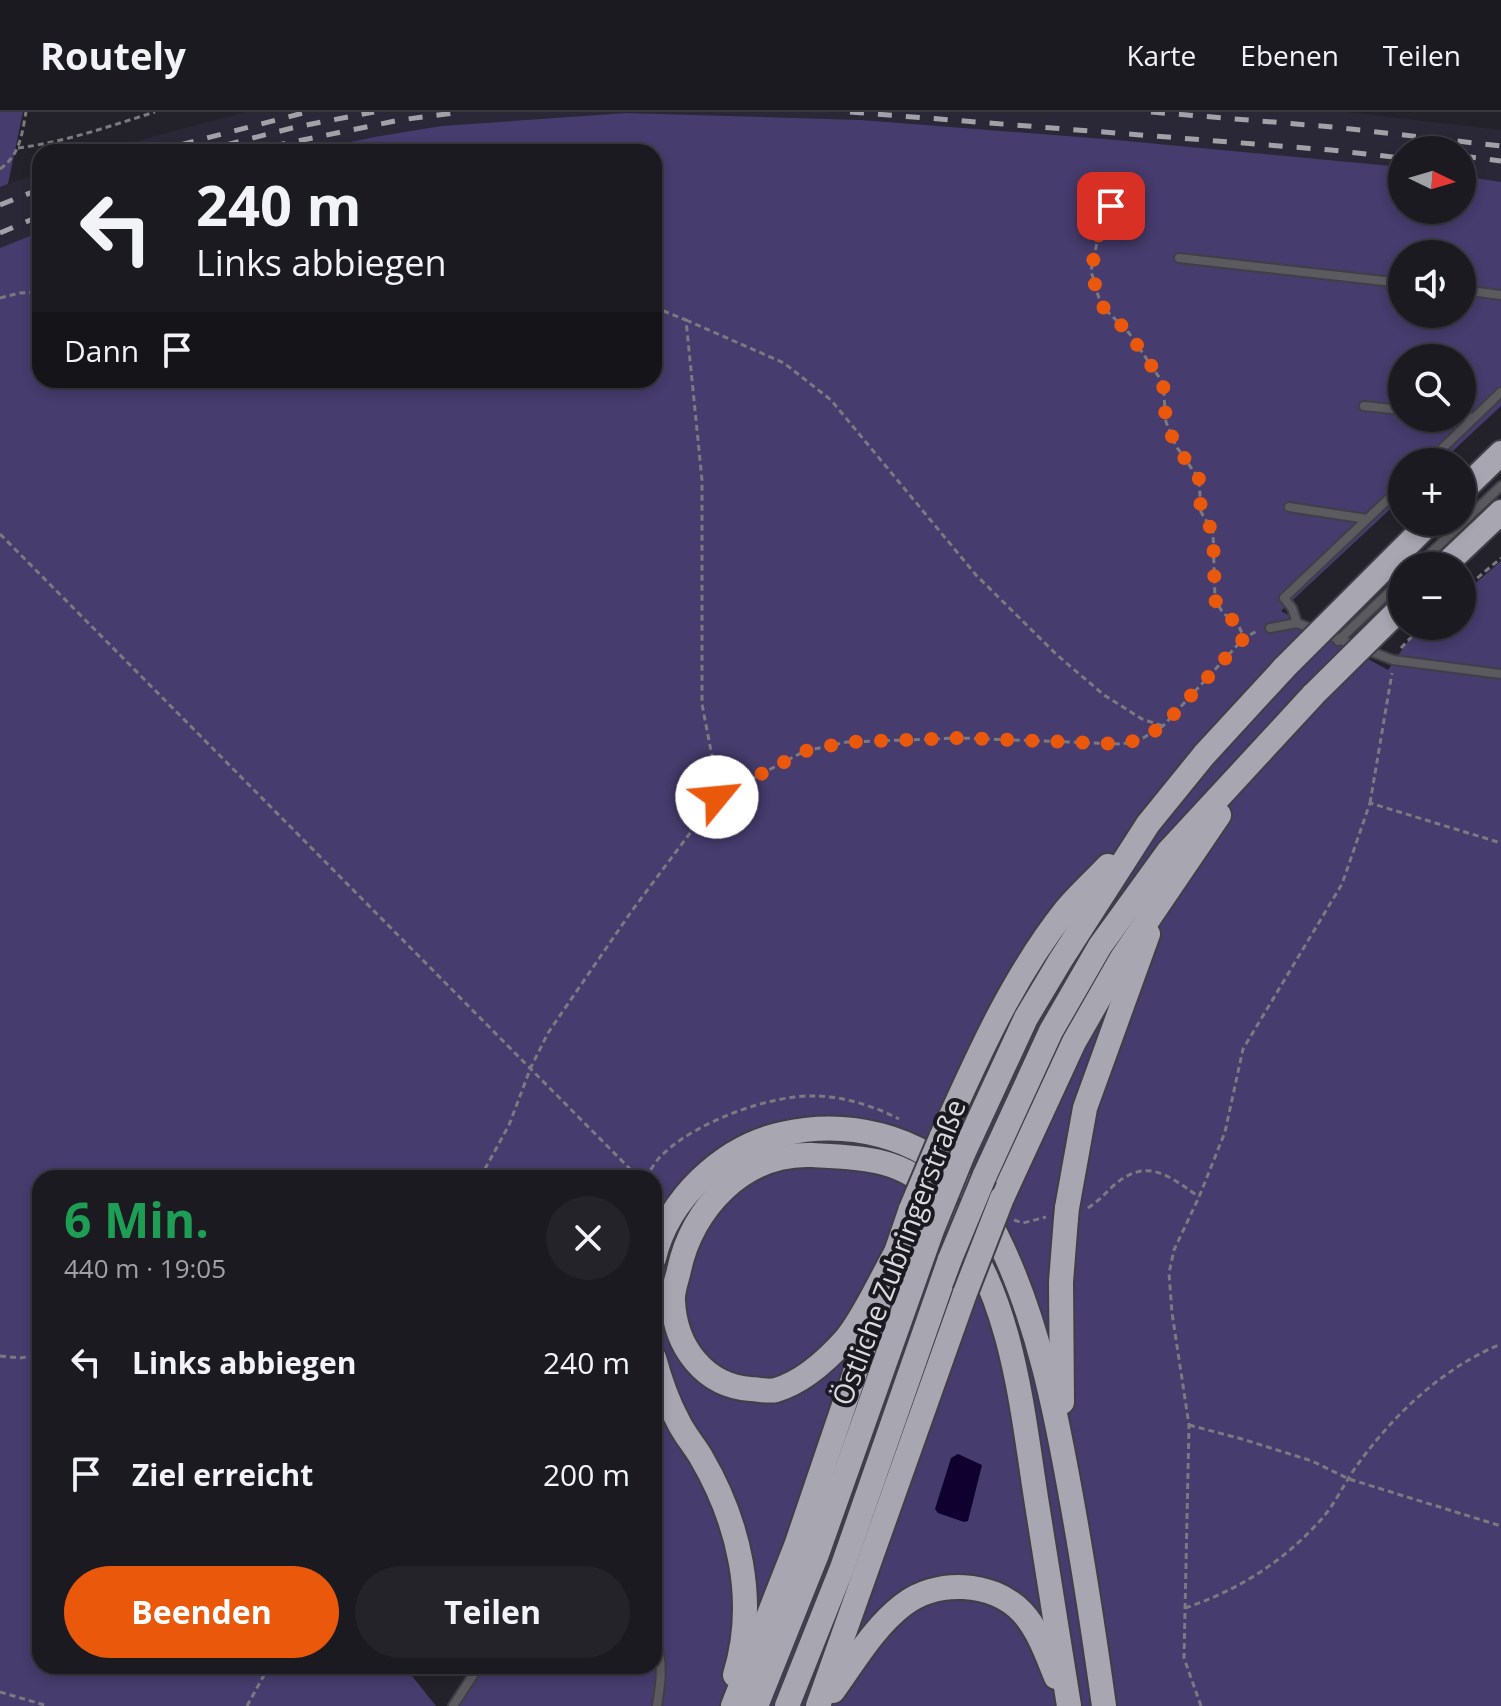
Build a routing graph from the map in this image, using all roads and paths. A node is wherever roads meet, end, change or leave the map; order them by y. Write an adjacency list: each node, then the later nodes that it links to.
1 (26, 112): 5 (path)
2 (155, 112): 3 (path)
3 (47, 144)
4 (32, 146): 5 (path)
5 (18, 148): 6 (path)
6 (0, 169)
7 (1122, 179): 39 (path)
8 (1179, 258): 9 (lane)
9 (1388, 281)
10 (32, 292): 13 (path)
11 (1476, 292): 12 (lane)
12 (1501, 295)
13 (0, 298)
14 (662, 310): 15 (path)
15 (686, 320): 44 (path); 46 (path)
16 (1501, 392): 19 (lane)
17 (1364, 406): 18 (lane)
18 (1388, 409)
19 (1476, 416)
20 (1459, 432): 21 (lane)
21 (1443, 448)
22 (1501, 453): 23 (highway)
23 (1476, 477)
24 (1501, 486): 31 (lane)
25 (1388, 499): 28 (lane)
26 (1289, 507): 28 (lane)
27 (1501, 512): 32 (highway)
28 (1367, 519): 37 (lane)
29 (0, 534): 52 (path)
30 (1416, 536): 49 (highway, Östliche Zubringerstraße, bridge)
31 (1432, 552)
32 (1459, 552)
33 (1501, 558): 34 (path)
34 (1476, 579)
35 (1388, 593): 41 (lane)
36 (1388, 621): 45 (highway, Östliche Zubringerstraße, bridge)
37 (1297, 623): 38 (lane); 41 (lane)
38 (1270, 628): 39 (path)
39 (1244, 638): 44 (path)
40 (1407, 640): 42 (path)
41 (1338, 641): 42 (lane)
42 (1393, 660): 43 (lane); 47 (path)
43 (1501, 674)
44 (1163, 726): 46 (path)
45 (1262, 751): 51 (highway); 77 (highway, Östliche Zubringerstraße, bridge)
46 (717, 797): 48 (path); 52 (path)
47 (1370, 803): 50 (path); 61 (path)
48 (729, 821)
49 (1148, 824): 56 (highway, bridge); 76 (highway, Östliche Zubringerstraße, bridge)
50 (1501, 843)
51 (1158, 905): 62 (highway); 78 (highway, bridge)
52 (531, 1067): 53 (path); 54 (path)
53 (484, 1170)
54 (631, 1170)
55 (662, 1240): 62 (highway)
56 (895, 1254): 75 (highway); 79 (highway)
57 (1501, 1344): 63 (path)
58 (0, 1356): 59 (path)
59 (32, 1356)
60 (662, 1387): 74 (highway)
61 (1189, 1425): 63 (path); 65 (path)
62 (1062, 1449): 80 (highway)
63 (1349, 1479): 64 (path); 65 (path)
64 (1501, 1526)
65 (1185, 1608): 81 (path)
66 (265, 1674): 71 (path)
67 (474, 1674): 72 (lane)
68 (662, 1674): 73 (lane)
69 (0, 1692): 70 (path)
70 (48, 1706)
71 (247, 1706)
72 (453, 1706)
73 (657, 1706)
74 (723, 1706)
75 (733, 1706)
76 (756, 1706)
77 (787, 1706)
78 (820, 1706): 79 (highway)
79 (1068, 1706)
80 (1104, 1706)
81 (1201, 1706)

